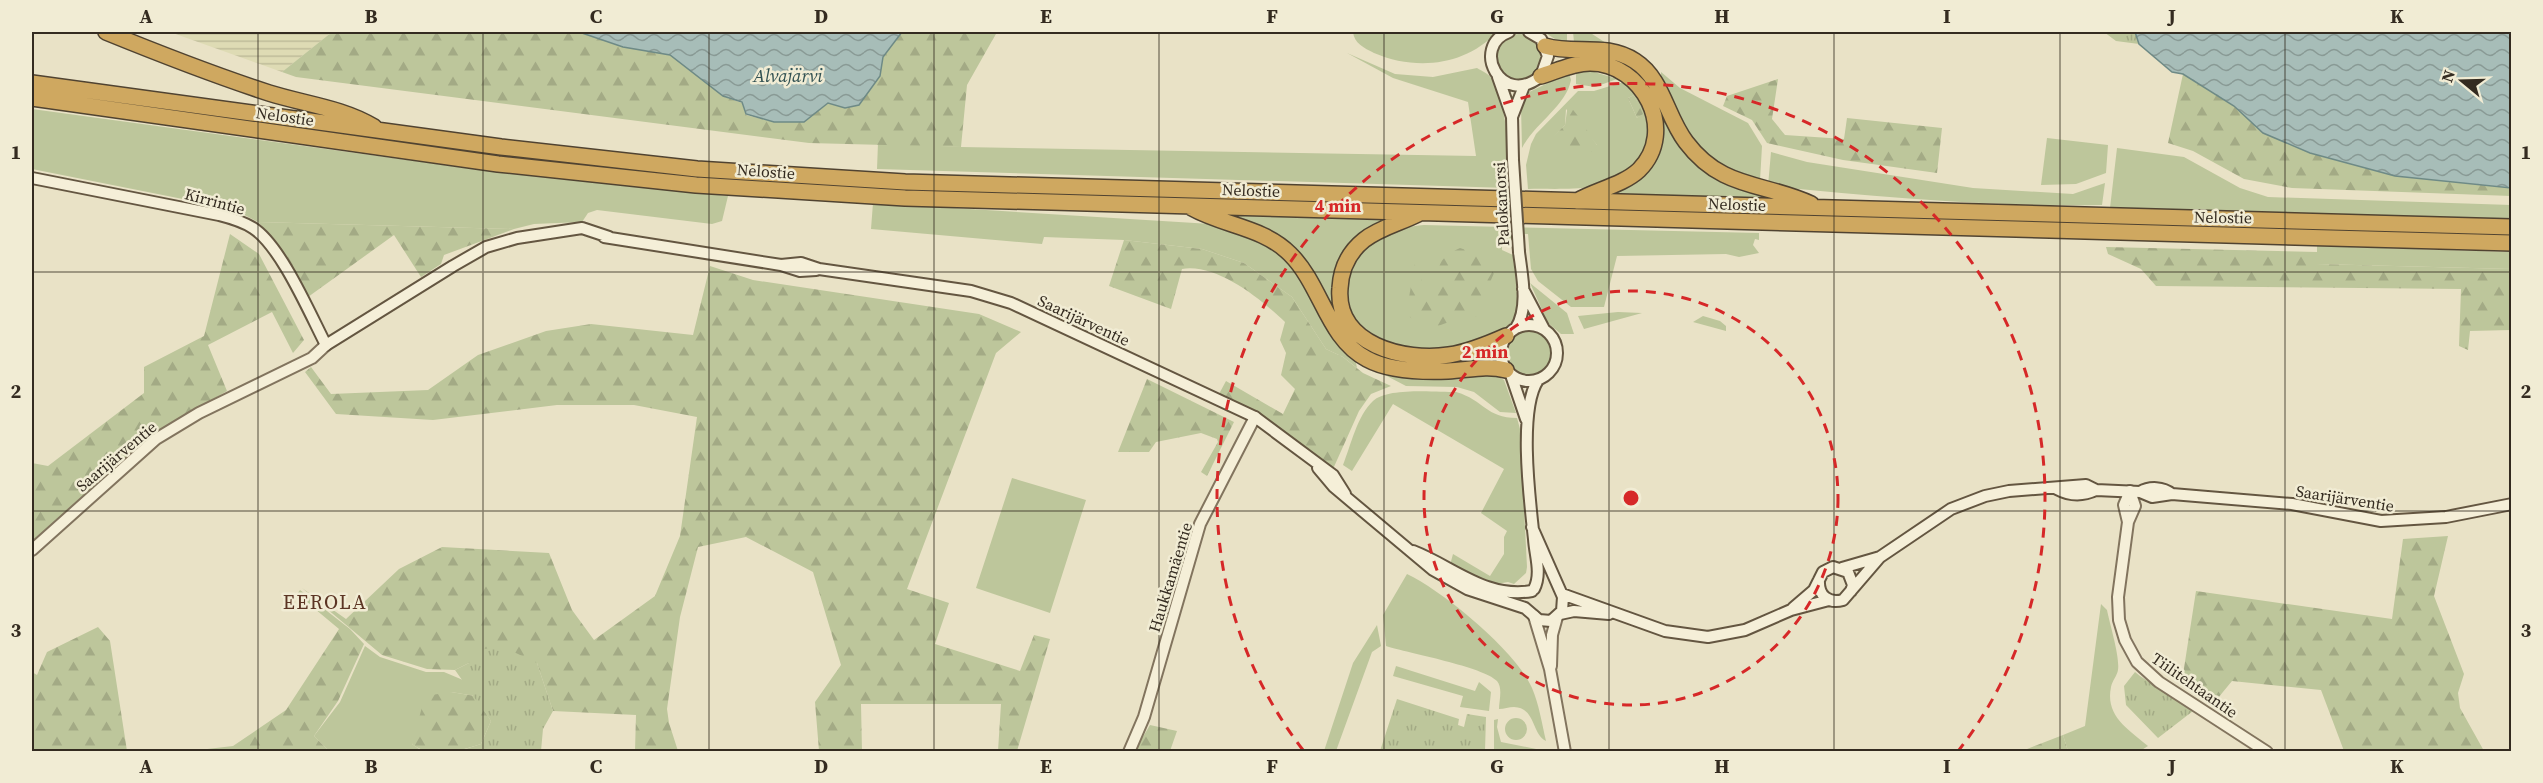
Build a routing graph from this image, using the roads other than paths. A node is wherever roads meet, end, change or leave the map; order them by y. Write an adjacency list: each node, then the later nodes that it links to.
1 (106, 32): 10 (highway)
2 (1506, 32): 5 (main road, Palokanorsi)
3 (1536, 36): 4 (main road); 14 (highway)
4 (1541, 76): 7 (main road); 12 (highway)
5 (1498, 77): 7 (main road); 9 (main road, Palokanorsi)
6 (32, 83): 10 (highway, Nelostie)
7 (1524, 86): 9 (main road, Palokanorsi)
8 (32, 98): 13 (highway, Nelostie)
9 (1512, 117): 18 (main road, Palokanorsi, bridge)
10 (382, 132): 12 (highway, Nelostie)
11 (32, 178): 21 (main road, Kirrintie)
12 (1577, 201): 14 (highway, Nelostie)
13 (1190, 207): 15 (highway, Nelostie); 22 (highway)
14 (1818, 208): 16 (highway, Nelostie)
15 (1420, 213): 17 (highway, Nelostie); 20 (highway)
16 (2511, 227)
17 (2511, 243)
18 (1523, 289): 19 (main road, Palokanorsi); 20 (main road, Palokanorsi)
19 (1544, 328): 20 (main road); 23 (main road)
20 (1511, 332): 22 (main road)
21 (326, 345): 24 (main road, Saarijärventie); 30 (main road, Saarijärventie)
22 (1509, 372): 23 (main road); 25 (main road)
23 (1538, 380): 25 (main road)
24 (1255, 417): 29 (main road, Saarijärventie); 43 (main road, Haukkamäentie)
25 (1527, 419): 28 (main road)
26 (2135, 492): 27 (main road, Saarijärventie); 31 (main road, Saarijärventie); 45 (main road, Tiilitehtaantie)
27 (2511, 504)
28 (1532, 527): 34 (main road); 36 (main road)
29 (1407, 549): 34 (main road, Saarijärventie); 40 (main road, Saarijärventie)
30 (32, 550)
31 (1880, 556): 32 (main road, Saarijärventie); 35 (main road, Saarijärventie)
32 (1842, 568): 33 (main road); 35 (main road)
33 (1819, 580): 37 (main road); 38 (main road)
34 (1533, 590): 36 (main road); 40 (main road)
35 (1851, 592): 37 (main road)
36 (1561, 593): 39 (main road); 41 (main road)
37 (1829, 600): 38 (main road)
38 (1791, 610): 39 (main road)
39 (1615, 614): 41 (main road)
40 (1533, 615): 41 (main road); 42 (main road)
41 (1558, 616): 42 (main road)
42 (1550, 669): 44 (main road)
43 (1129, 752)
44 (1565, 752)
45 (2267, 752)

